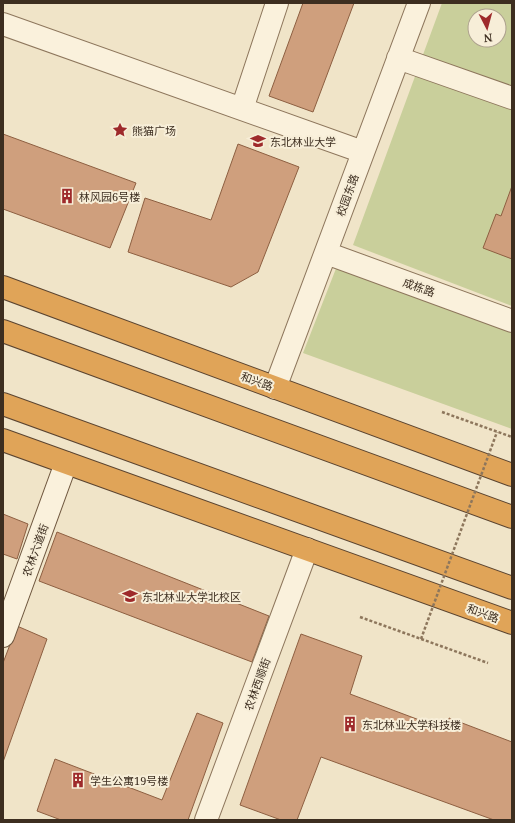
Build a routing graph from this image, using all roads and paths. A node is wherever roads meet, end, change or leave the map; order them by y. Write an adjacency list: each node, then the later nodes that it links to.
1 (277, 3): 6 (street)
2 (419, 3): 4 (street, 校园东路)
3 (3, 24): 6 (street)
4 (398, 58): 5 (street); 7 (street, 校园东路)
5 (512, 98)
6 (242, 109): 7 (street)
7 (363, 152): 8 (street, 校园东路)
8 (326, 253): 10 (street, 成栋路); 12 (street, 校园东路)
9 (3, 287): 12 (highway, 和兴路)
10 (512, 321)
11 (3, 331): 20 (highway)
12 (275, 388): 19 (highway, 和兴路)
13 (3, 404): 22 (highway)
14 (442, 412): 15 (path)
15 (497, 432): 16 (path); 26 (path, bridge)
16 (512, 437)
17 (3, 440): 18 (highway, 和兴路)
18 (66, 463): 21 (highway, 和兴路); 25 (street, 农林六道街)
19 (512, 476)
20 (512, 517)
21 (307, 549): 24 (highway, 和兴路); 28 (street, 农林西顺街)
22 (512, 588)
23 (360, 617): 26 (path)
24 (512, 623)
25 (3, 636)
26 (421, 639): 27 (path)
27 (488, 664)
28 (206, 820)

